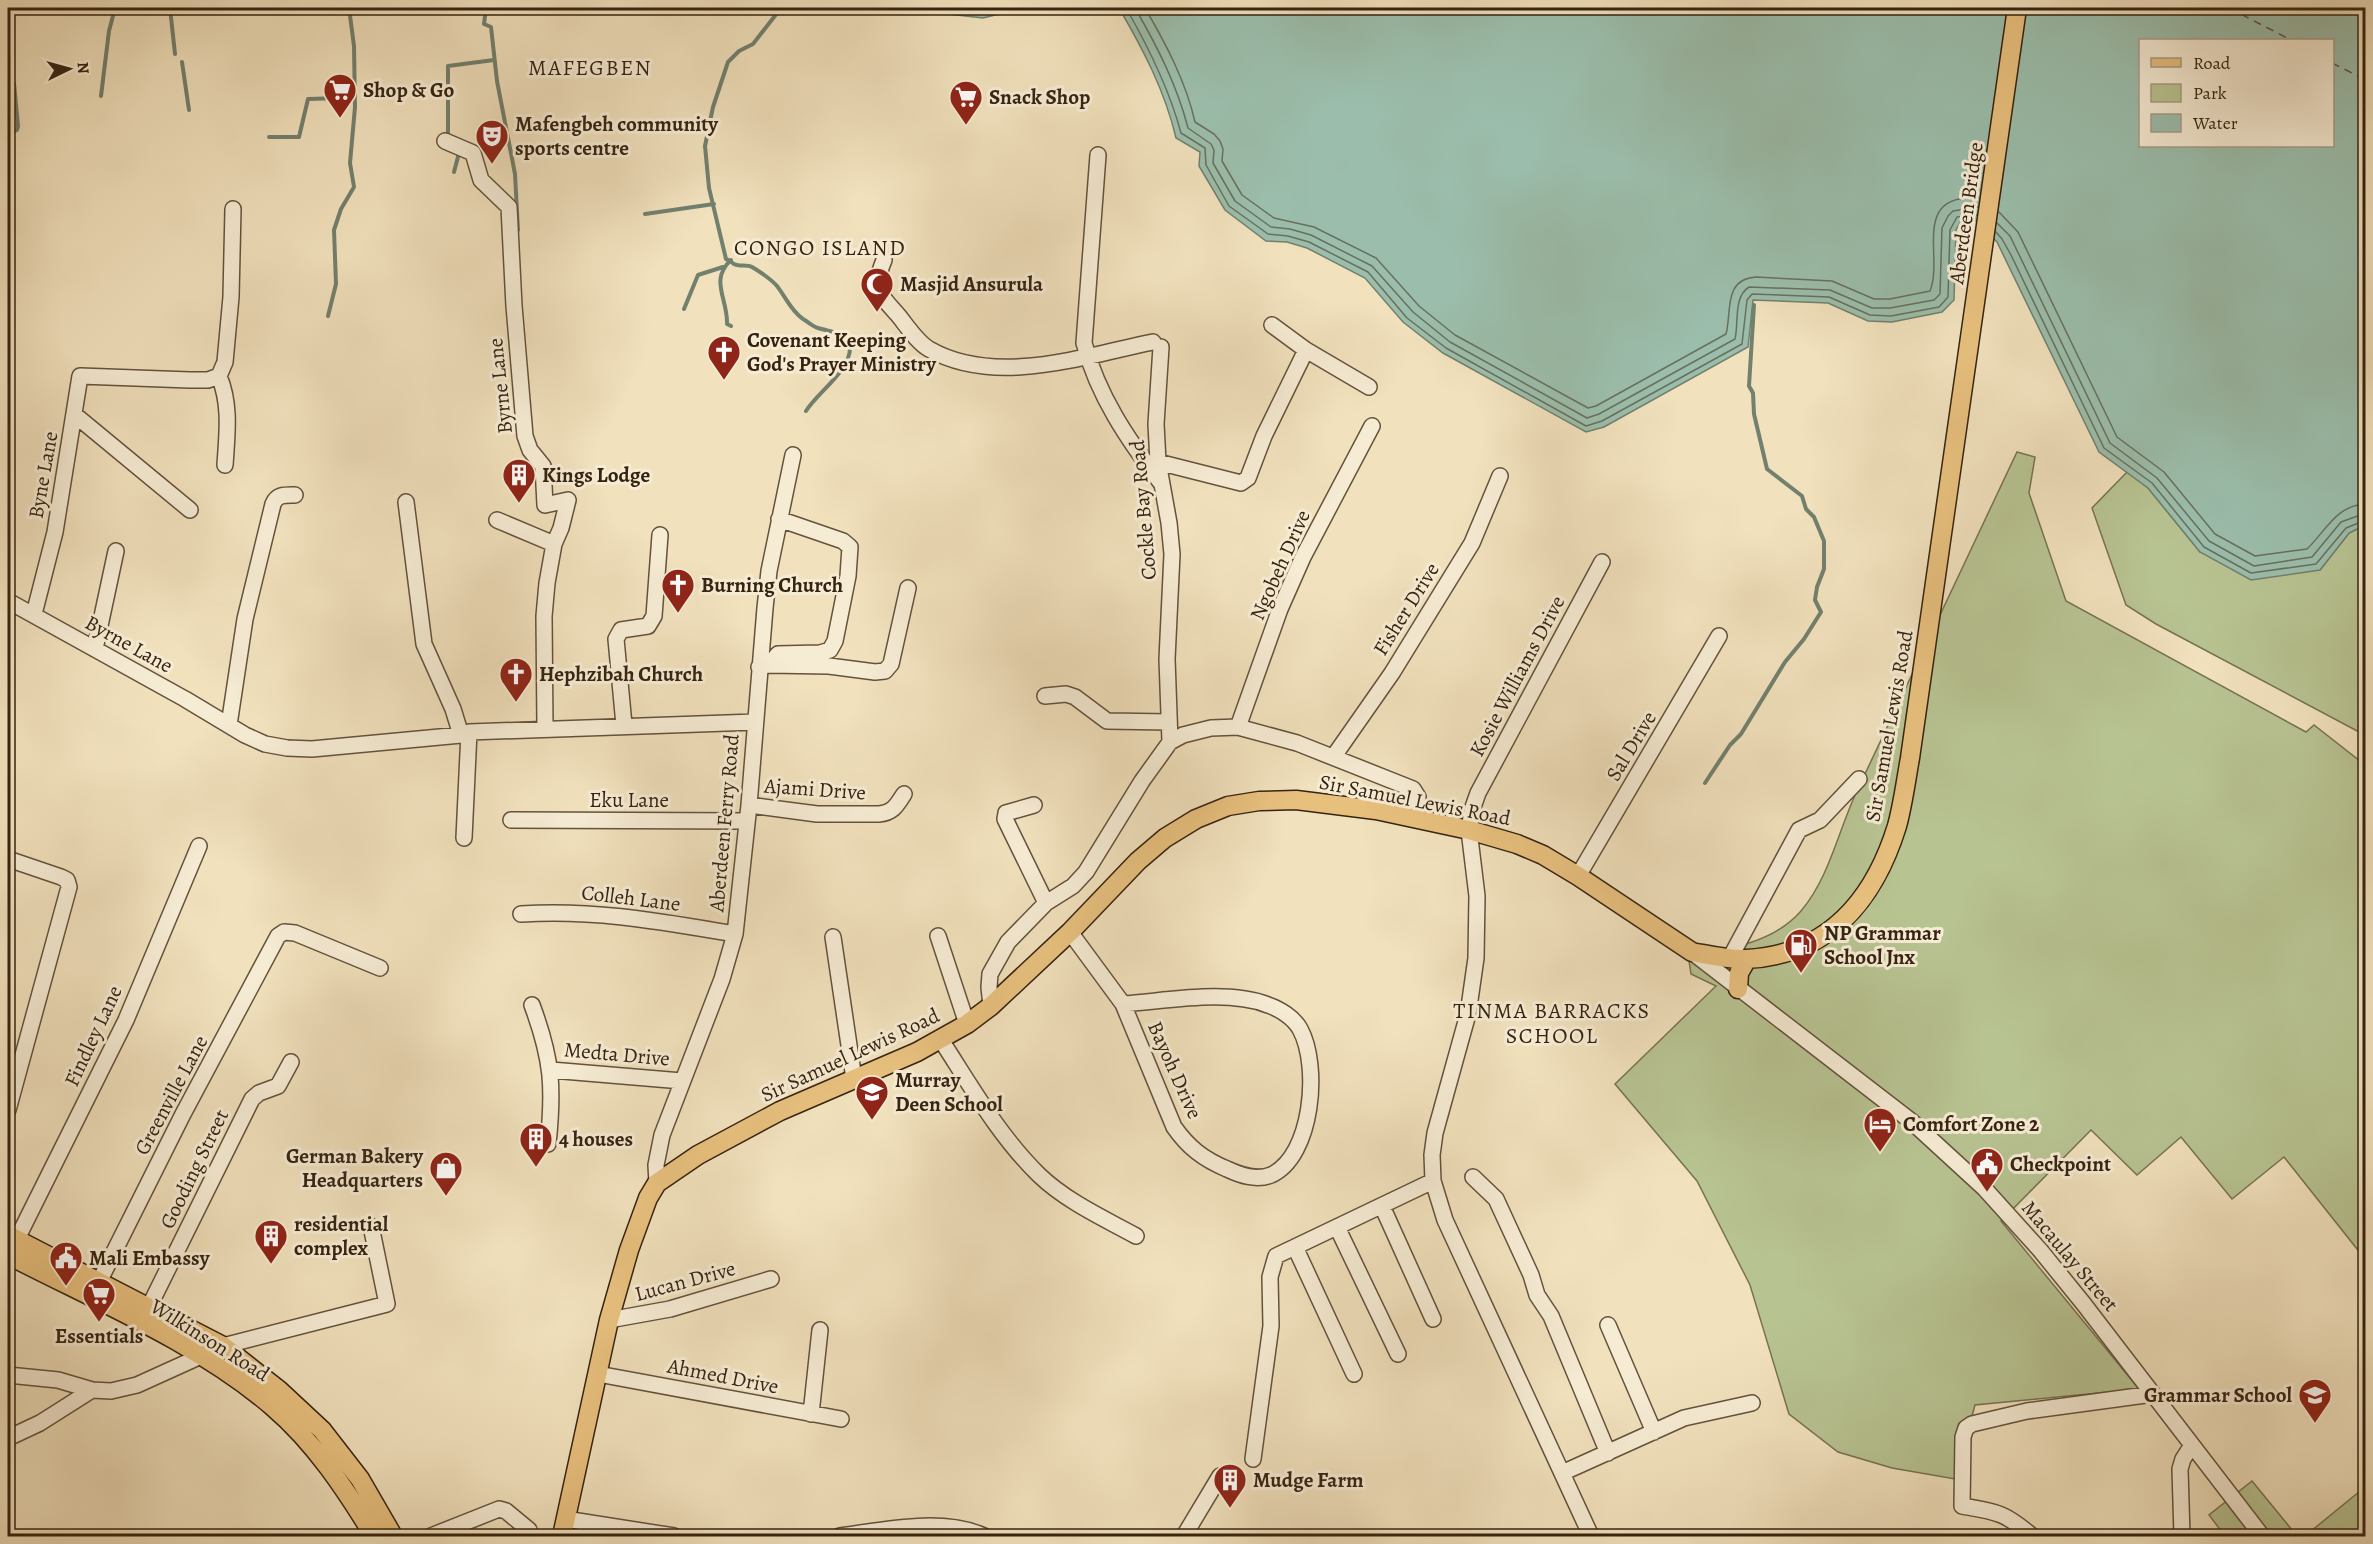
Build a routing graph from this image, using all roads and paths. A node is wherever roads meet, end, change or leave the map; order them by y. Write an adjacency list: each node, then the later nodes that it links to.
1 (2017, 8): 12 (main road, Aberdeen Bridge)
2 (445, 141): 25 (street, Byrne Lane)
3 (1098, 155): 8 (street)
4 (233, 209): 9 (street)
5 (884, 260): 8 (street)
6 (1272, 325): 7 (street)
7 (1306, 350): 10 (street); 15 (street)
8 (1088, 358): 15 (street, Cockle Bay Road); 18 (street)
9 (219, 376): 11 (street, Byne Lane); 16 (street)
10 (1369, 387)
11 (75, 415): 21 (street); 30 (street, Byne Lane)
12 (1959, 424): 63 (main road, Sir Samuel Lewis Road)
13 (1372, 426): 39 (street, Ngobeh Drive)
14 (792, 455): 22 (street, Aberdeen Ferry Road)
15 (1158, 462): 18 (street, Cockle Bay Road)
16 (225, 465)
17 (1500, 476): 43 (street, Fisher Drive)
18 (1161, 483): 36 (street, Cockle Bay Road)
19 (295, 495): 37 (street)
20 (406, 502): 41 (street)
21 (190, 510)
22 (779, 519): 33 (street, Aberdeen Ferry Road); 33 (street)
23 (497, 520): 25 (street)
24 (660, 535): 38 (street)
25 (554, 544): 40 (street, Byrne Lane)
26 (116, 550): 32 (street)
27 (1602, 562): 51 (street, Kosie Williams Drive)
28 (908, 588): 33 (street)
29 (8, 601): 30 (street, Byrne Lane)
30 (34, 614): 32 (street, Byrne Lane)
31 (1719, 636): 55 (street, Sal Drive)
32 (94, 649): 37 (street, Byrne Lane)
33 (764, 666): 35 (street, Aberdeen Ferry Road)
34 (1045, 696): 36 (street)
35 (755, 722): 38 (street, Byrne Lane); 46 (street, Aberdeen Ferry Road)
36 (1169, 722): 42 (street, Cockle Bay Road)
37 (229, 725): 41 (street, Byrne Lane)
38 (624, 725): 40 (street, Byrne Lane)
39 (1238, 727): 42 (street); 43 (street)
40 (545, 729): 41 (street, Byrne Lane)
41 (464, 734): 52 (street)
42 (1170, 742): 56 (street)
43 (1334, 756): 48 (street)
44 (1859, 778): 63 (street)
45 (904, 794): 46 (street, Ajami Drive)
46 (749, 805): 50 (street, Aberdeen Ferry Road)
47 (1034, 805): 56 (street)
48 (1416, 819): 51 (main road, Sir Samuel Lewis Road); 58 (main road, Sir Samuel Lewis Road)
49 (511, 820): 50 (street, Eku Lane)
50 (747, 821): 59 (street, Aberdeen Ferry Road)
51 (1469, 830): 55 (main road, Sir Samuel Lewis Road); 78 (street)
52 (464, 838)
53 (199, 846): 85 (street, Findley Lane)
54 (8, 859): 75 (street)
55 (1578, 876): 62 (main road, Sir Samuel Lewis Road)
56 (1046, 903): 68 (street)
57 (521, 914): 59 (street, Colleh Lane)
58 (1070, 932): 66 (street, Bayoh Drive); 68 (main road, Sir Samuel Lewis Road)
59 (735, 934): 74 (street, Aberdeen Ferry Road)
60 (938, 936): 69 (street)
61 (833, 937): 73 (street)
62 (1692, 952): 63 (main road, Sir Samuel Lewis Road); 65 (street, Macaulay Street)
63 (1738, 958): 65 (main road)
64 (380, 968): 87 (street, Greenville Lane)
65 (1738, 989): 100 (street, Macaulay Street)
66 (1123, 1004): 66 (street, Bayoh Drive)
67 (532, 1005): 72 (street)
68 (991, 1006): 69 (main road, Sir Samuel Lewis Road)
69 (967, 1024): 70 (main road, Sir Samuel Lewis Road)
70 (941, 1040): 73 (main road, Sir Samuel Lewis Road); 83 (street)
71 (291, 1062): 88 (street, Gooding Street)
72 (551, 1070): 74 (street, Medta Drive); 76 (street, Medta Drive)
73 (854, 1078): 79 (main road, Sir Samuel Lewis Road)
74 (682, 1081): 79 (street, Aberdeen Ferry Road)
75 (8, 1110)
76 (548, 1144)
77 (1473, 1177): 107 (street)
78 (1433, 1181): 80 (street); 109 (street)
79 (657, 1183): 90 (main road, Sir Samuel Lewis Road)
80 (1382, 1206): 82 (street); 89 (street)
81 (371, 1226): 93 (street)
82 (1337, 1227): 84 (street); 94 (street)
83 (1136, 1236)
84 (1295, 1247): 97 (street); 108 (street)
85 (10, 1249): 87 (main road, Wilkinson Road); 95 (main road, Wilkinson Road)
86 (771, 1279): 90 (street, Lucan Drive)
87 (99, 1282): 88 (main road, Wilkinson Road)
88 (148, 1309): 93 (main road, Wilkinson Road)
89 (1433, 1318)
90 (609, 1320): 96 (main road, Sir Samuel Lewis Road)
91 (1608, 1324): 104 (street)
92 (820, 1330): 102 (street)
93 (223, 1346): 115 (main road, Wilkinson Road)
94 (1398, 1354)
95 (201, 1356): 99 (street); 114 (main road, Wilkinson Road)
96 (598, 1374): 102 (street, Ahmed Drive); 111 (main road, Sir Samuel Lewis Road)
97 (1354, 1374)
98 (8, 1375): 99 (street)
99 (92, 1390): 105 (street)
100 (2153, 1394): 106 (street, Macaulay Street); 121 (street)
101 (1752, 1402): 104 (street)
102 (811, 1414): 103 (street, Ahmed Drive)
103 (841, 1419)
104 (1654, 1432): 107 (street)
105 (8, 1437)
106 (2192, 1445): 122 (street); 123 (street, Macaulay Street)
107 (1608, 1453): 109 (street)
108 (1253, 1459)
109 (1562, 1473): 120 (street)
110 (1220, 1476): 119 (street)
111 (564, 1528): 117 (street)
112 (529, 1530): 116 (street)
113 (975, 1535): 118 (street)
114 (374, 1536)
115 (393, 1536)
116 (431, 1536)
117 (674, 1536)
118 (840, 1536)
119 (1184, 1536)
120 (1591, 1536)
121 (2032, 1536)
122 (2182, 1536)
123 (2262, 1536)

